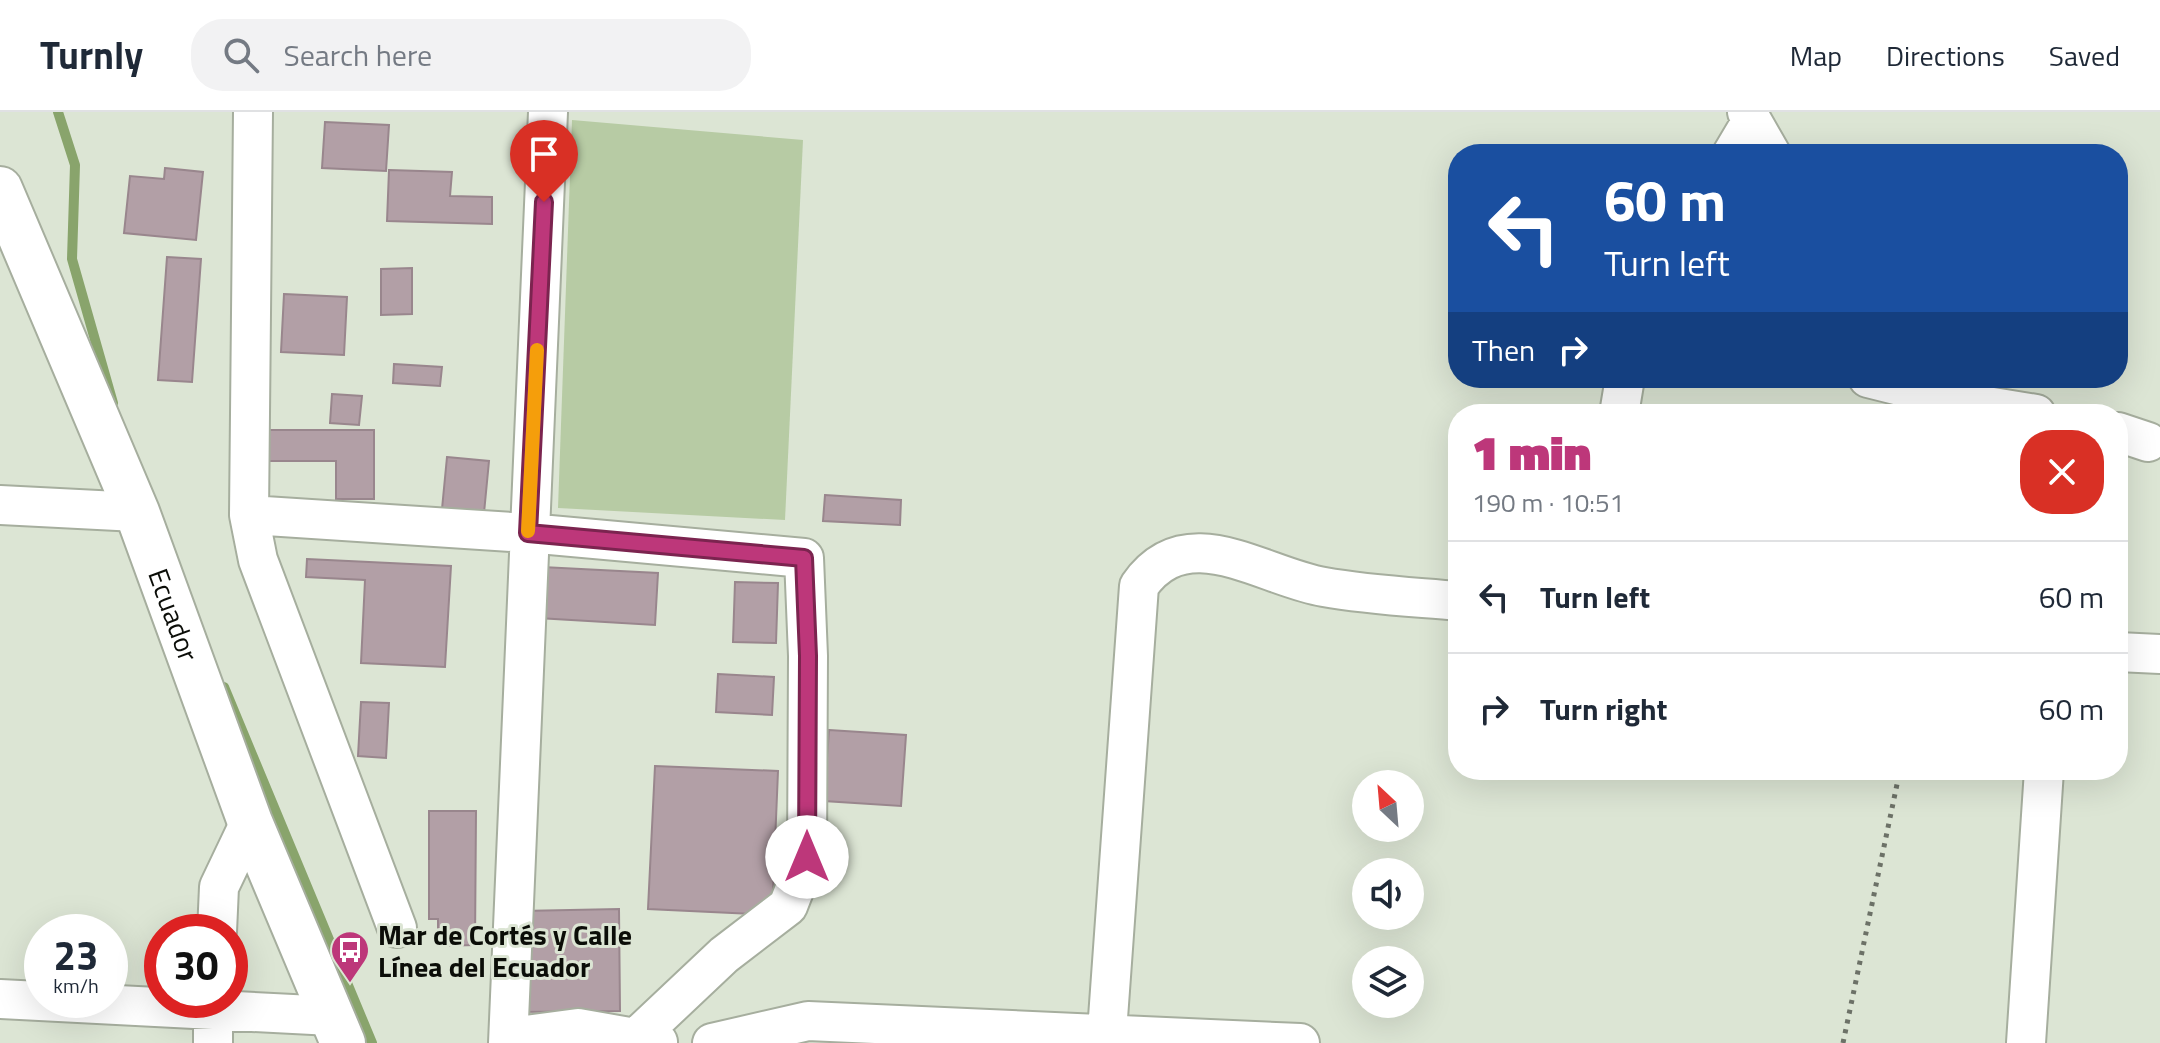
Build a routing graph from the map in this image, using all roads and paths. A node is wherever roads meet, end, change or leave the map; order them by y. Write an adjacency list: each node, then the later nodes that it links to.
1 (253, 112): 10 (street)
2 (548, 112): 11 (street)
3 (1743, 129): 4 (street)
4 (1760, 144)
5 (0, 189): 9 (street, Ecuador)
6 (1900, 388): 7 (street)
7 (1977, 404)
8 (0, 505): 9 (street)
9 (137, 512): 17 (street, Ecuador)
10 (249, 515): 11 (street); 19 (street)
11 (528, 533): 25 (street); 26 (street)
12 (1448, 600): 24 (street)
13 (2128, 652): 14 (street)
14 (2160, 654)
15 (1898, 780): 29 (path)
16 (2043, 780): 30 (street)
17 (250, 822): 18 (street); 23 (street, Ecuador)
18 (218, 914)
19 (397, 928)
20 (0, 999): 21 (street)
21 (144, 1011)
22 (222, 1018): 23 (street)
23 (337, 1030)
24 (1107, 1032): 27 (street); 28 (street)
25 (510, 1040): 26 (street)
26 (649, 1040)
27 (712, 1043)
28 (1300, 1043)
29 (1843, 1043)
30 (2026, 1043)

